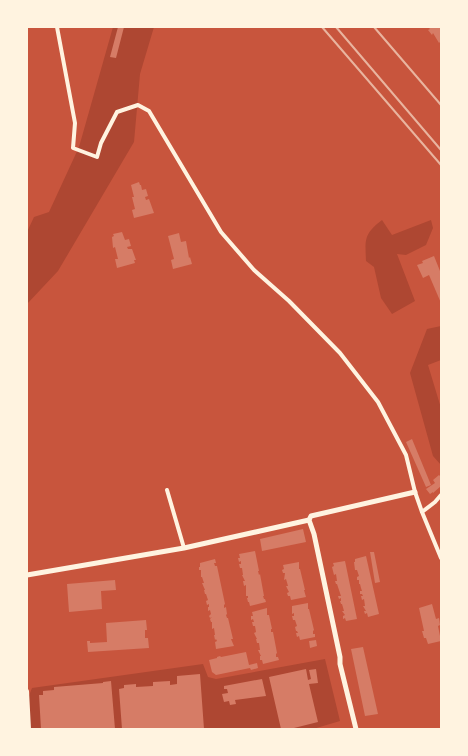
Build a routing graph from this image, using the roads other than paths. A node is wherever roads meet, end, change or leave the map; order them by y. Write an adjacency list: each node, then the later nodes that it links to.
1 (57, 27): 3 (street)
2 (167, 490): 7 (street)
3 (415, 492): 5 (street); 6 (street)
4 (441, 495): 5 (street)
5 (422, 512): 8 (street)
6 (309, 520): 7 (street); 12 (street)
7 (184, 548): 9 (street)
8 (441, 558)
9 (27, 575)
10 (27, 691): 11 (street)
11 (29, 729)
12 (356, 729)

